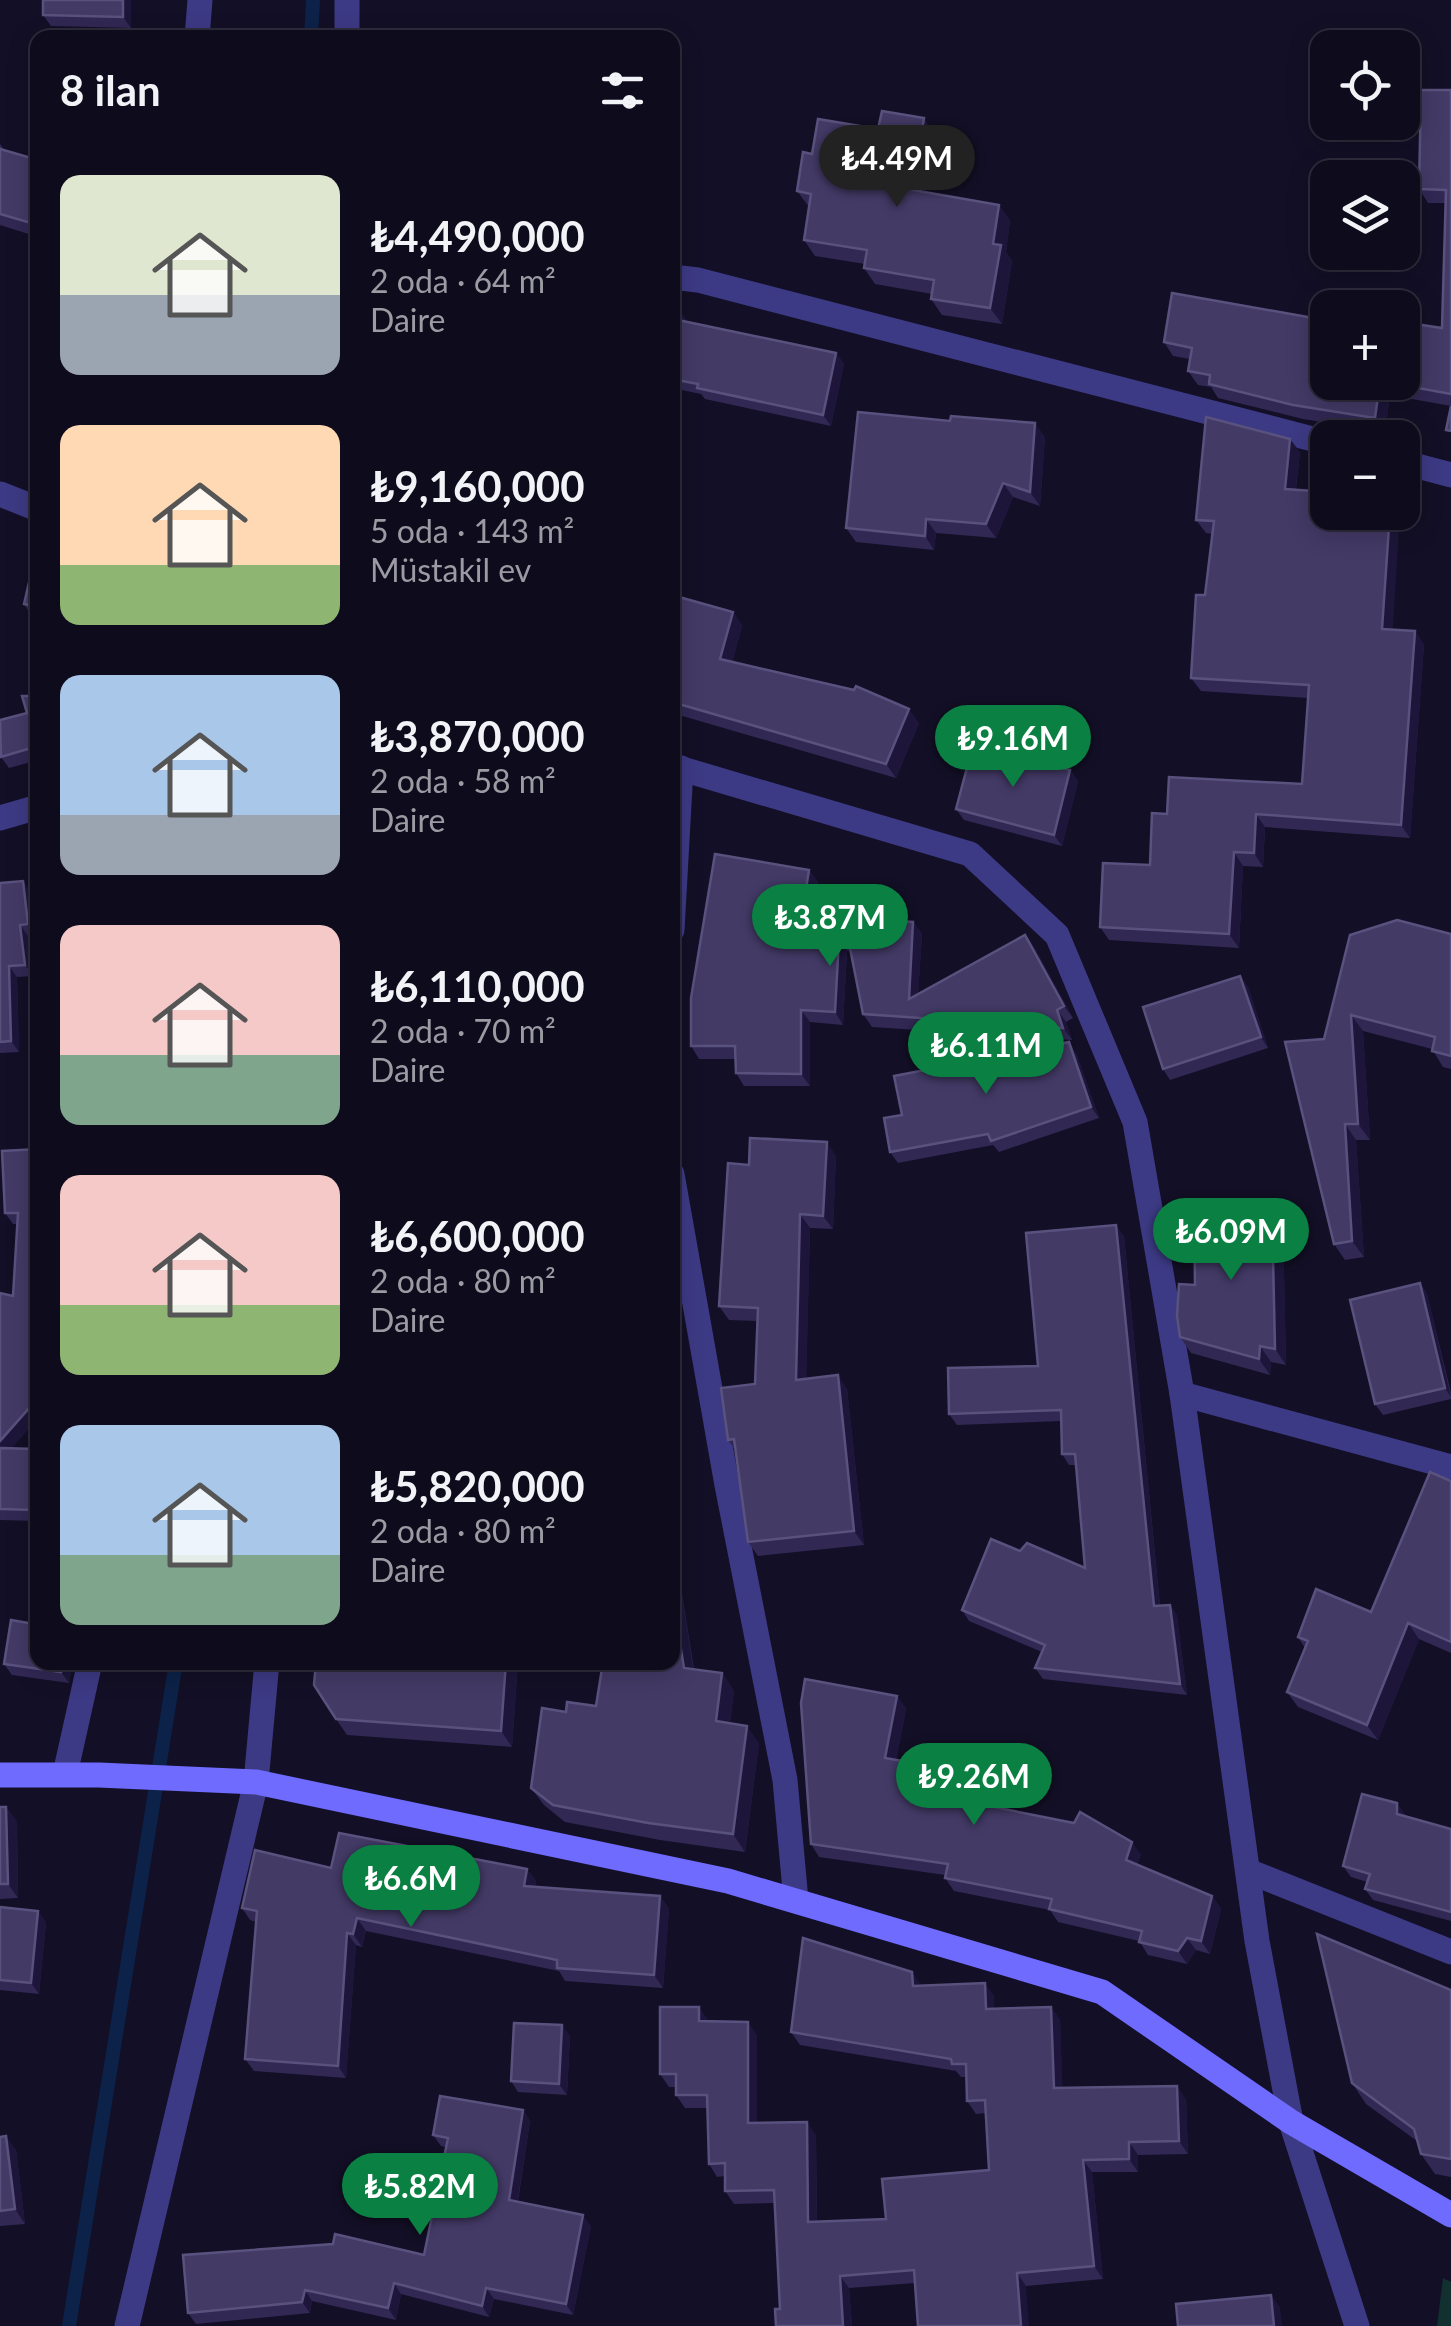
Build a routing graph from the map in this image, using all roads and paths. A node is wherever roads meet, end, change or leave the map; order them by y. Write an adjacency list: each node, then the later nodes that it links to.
1 (200, 0): 3 (street)
2 (347, 0): 4 (street)
3 (198, 30)
4 (347, 30)
5 (680, 279): 6 (street)
6 (1310, 438)
7 (1420, 467): 8 (street)
8 (1451, 475)
9 (0, 494): 10 (street)
10 (30, 506)
11 (680, 768): 15 (street)
12 (30, 809): 13 (street)
13 (0, 818)
14 (680, 1219): 23 (street)
15 (1182, 1394): 16 (street); 22 (street)
16 (1451, 1467)
17 (88, 1670): 19 (street)
18 (265, 1670): 21 (street)
19 (65, 1774): 20 (street); 21 (street)
20 (0, 1775)
21 (243, 1782): 23 (street); 27 (street)
22 (1248, 1870): 24 (street); 25 (street)
23 (796, 1901): 25 (street)
24 (1451, 1952)
25 (1291, 2122): 26 (street); 28 (street)
26 (1451, 2215)
27 (127, 2326)
28 (1357, 2326)

